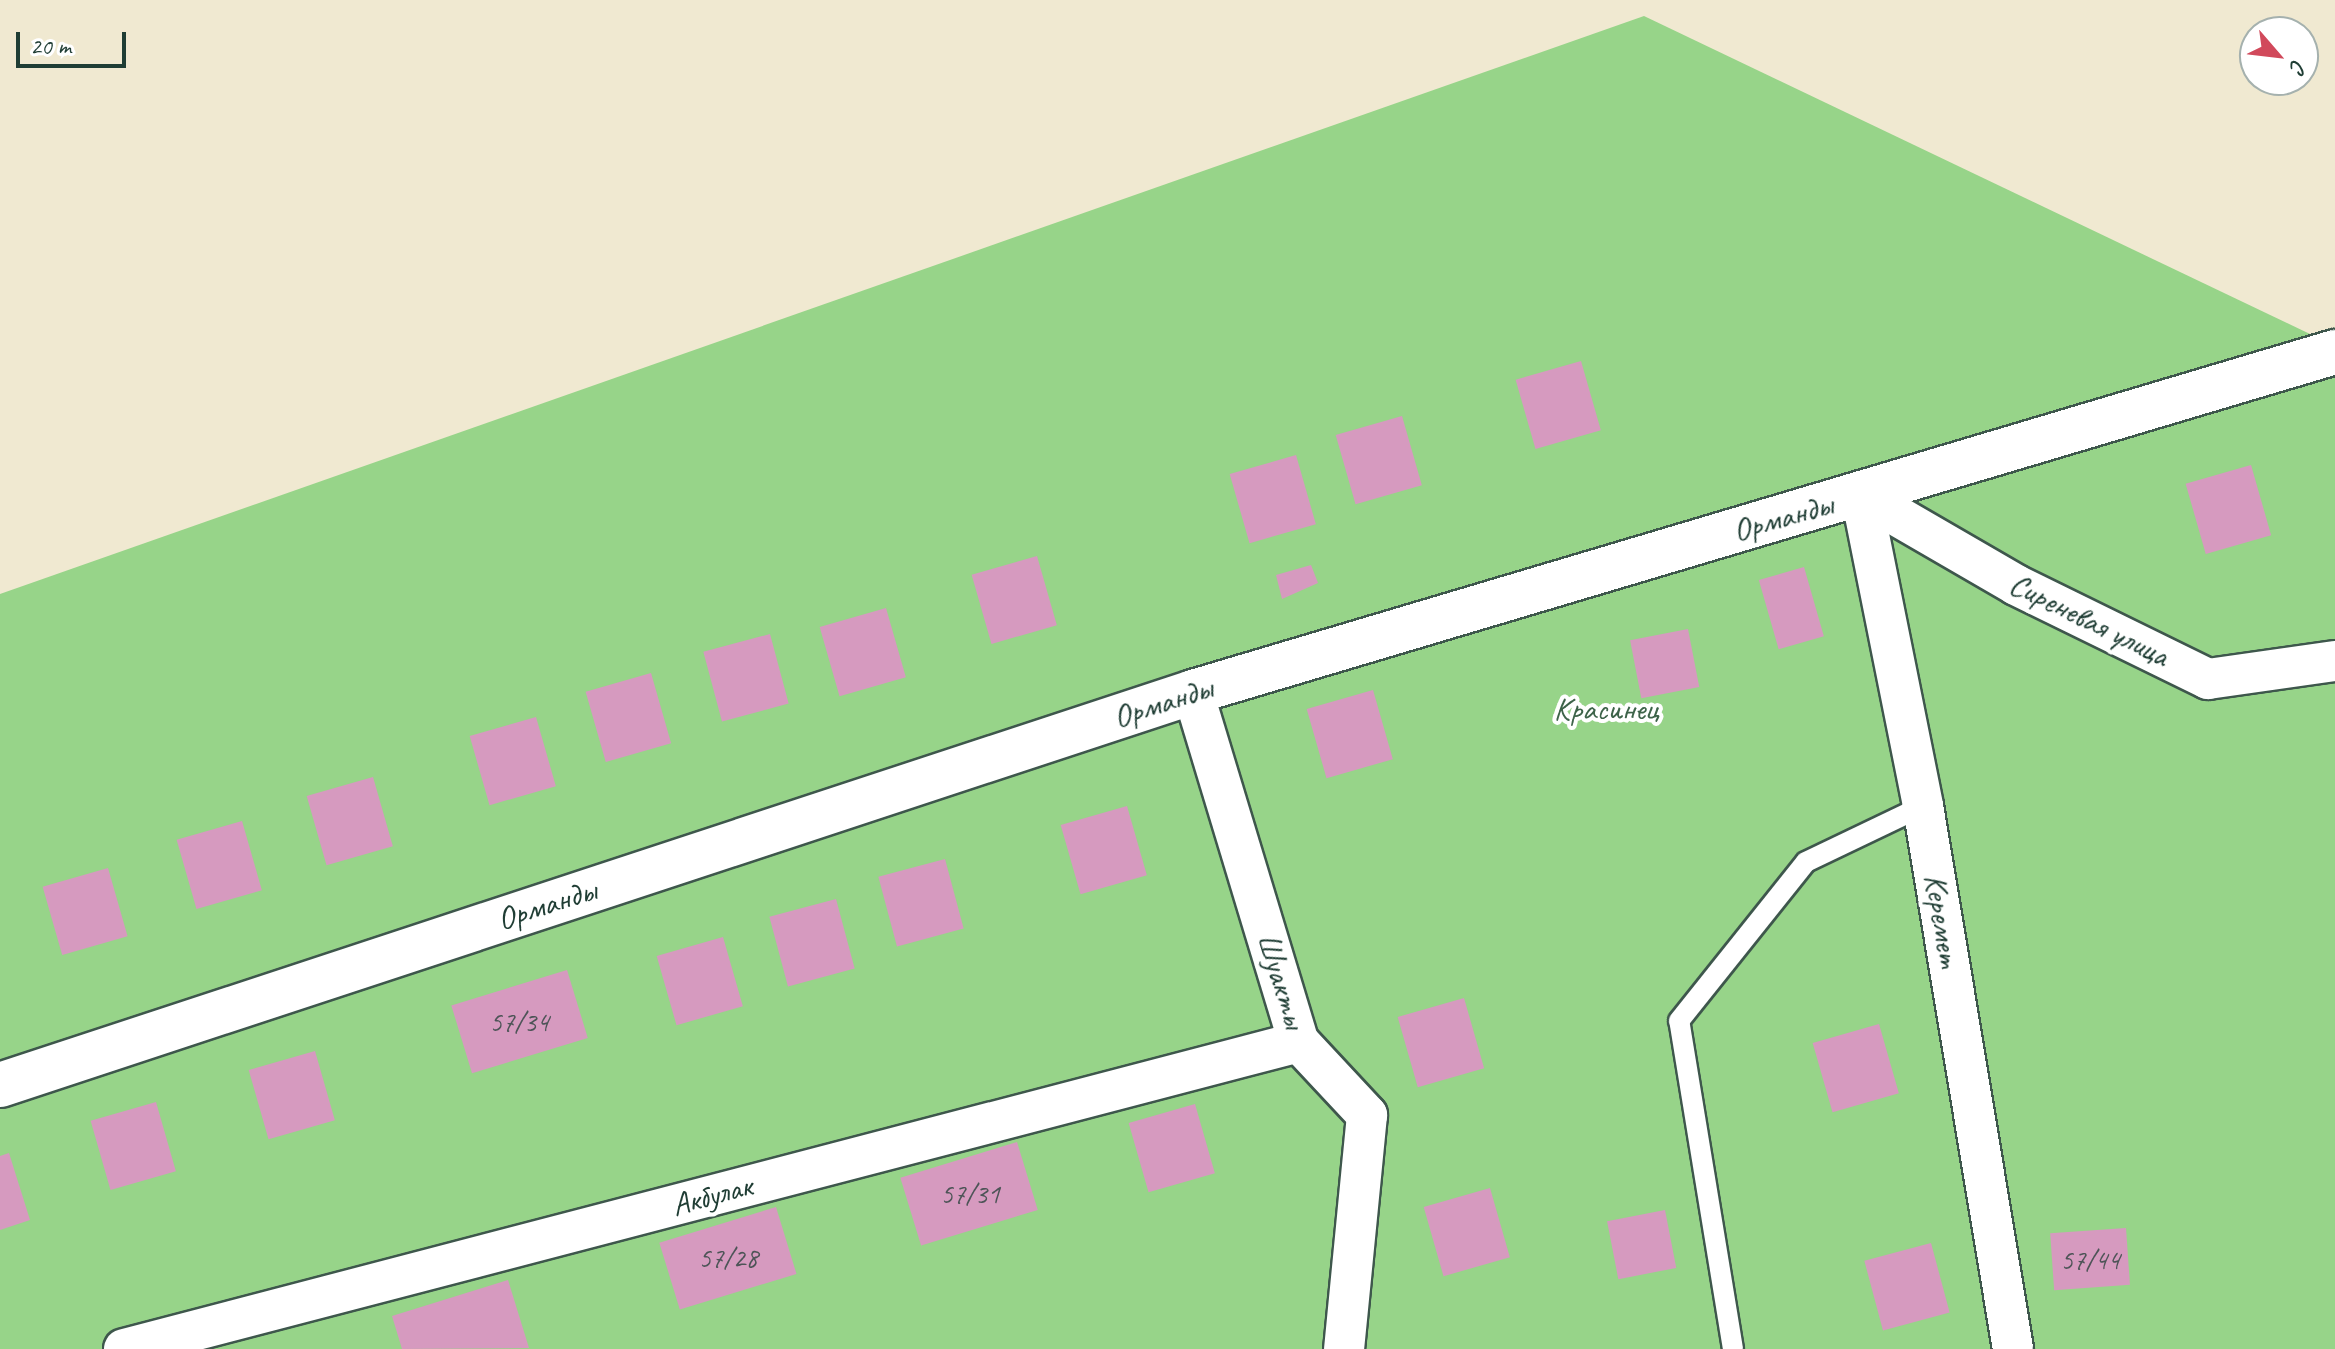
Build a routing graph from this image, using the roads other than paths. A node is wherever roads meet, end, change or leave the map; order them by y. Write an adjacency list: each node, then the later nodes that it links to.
1 (2335, 352): 2 (street, Орманды)
2 (1861, 495): 3 (street, Сиреневая улица); 4 (street, Орманды); 5 (street, Керемет)
3 (2335, 661)
4 (1193, 692): 6 (street, Шуакты); 7 (street, Орманды)
5 (1923, 806): 10 (lane); 11 (street, Керемет)
6 (1299, 1042): 8 (street, Акбулак); 9 (street, Шуакты)
7 (0, 1085)
8 (124, 1349)
9 (1344, 1349)
10 (1733, 1349)
11 (2013, 1349)

